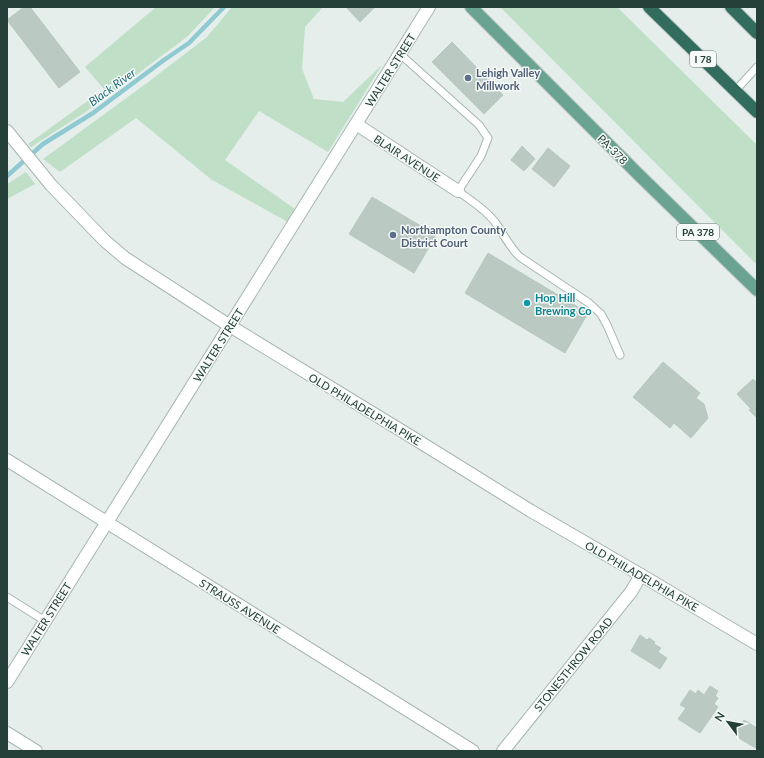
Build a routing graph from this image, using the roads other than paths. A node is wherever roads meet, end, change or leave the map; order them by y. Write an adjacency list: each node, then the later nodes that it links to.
1 (429, 7): 6 (street, WALTER STREET)
2 (471, 7): 13 (main road, PA-378 / PA 378)
3 (649, 7): 8 (highway, I 78)
4 (731, 7): 5 (highway)
5 (757, 33)
6 (400, 54): 10 (street, WALTER STREET); 12 (lane)
7 (757, 67): 8 (lane)
8 (736, 90): 9 (highway, I 78)
9 (757, 112)
10 (356, 124): 12 (street, BLAIR AVENUE); 14 (street, WALTER STREET)
11 (7, 131): 14 (street, OLD PHILADELPHIA PIKE)
12 (458, 191): 15 (lane)
13 (757, 290)
14 (230, 326): 17 (street, WALTER STREET); 18 (street, OLD PHILADELPHIA PIKE)
15 (620, 355)
16 (7, 460): 17 (street, STRAUSS AVENUE)
17 (107, 523): 20 (street, WALTER STREET); 25 (street, STRAUSS AVENUE)
18 (641, 575): 21 (street, OLD PHILADELPHIA PIKE); 26 (street, STONESTHROW ROAD)
19 (7, 597): 20 (lane)
20 (45, 621): 22 (street, WALTER STREET)
21 (757, 644)
22 (7, 682)
23 (7, 733): 24 (street)
24 (36, 751)
25 (473, 751)
26 (503, 751)

